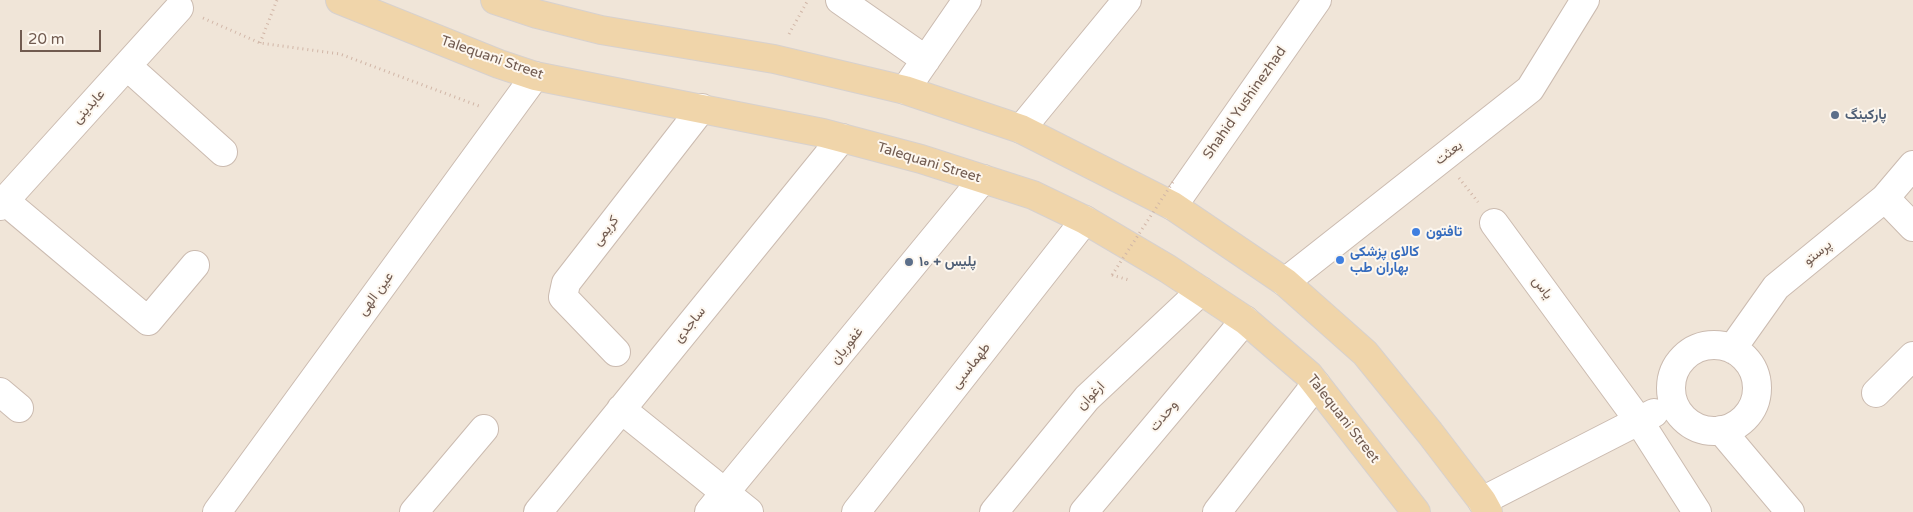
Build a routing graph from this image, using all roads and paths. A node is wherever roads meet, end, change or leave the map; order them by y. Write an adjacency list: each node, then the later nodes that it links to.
1 (277, 0): 12 (path)
2 (340, 0): 16 (main road, Talequani Street)
3 (495, 0): 10 (main road)
4 (808, 0): 13 (path)
5 (840, 0): 14 (street)
6 (967, 0): 14 (street)
7 (1127, 0): 20 (street)
8 (1317, 0): 26 (street, Shahid Yushinezhad)
9 (1585, 0): 23 (street, بعثت)
10 (541, 7): 13 (main road)
11 (178, 8): 12 (path); 15 (street, عابدینی)
12 (260, 43): 19 (path)
13 (774, 59): 17 (main road)
14 (926, 60): 17 (street)
15 (127, 66): 22 (street); 28 (street, عابدینی)
16 (535, 76): 18 (main road, Talequani Street); 19 (street, عین الهی)
17 (905, 90): 20 (main road)
18 (702, 108): 21 (main road, Talequani Street); 38 (street, کریمی)
19 (506, 116): 49 (street, عین الهی)
20 (1020, 129): 26 (main road)
21 (842, 138): 25 (main road, Talequani Street); 43 (street, ساجدی)
22 (223, 152)
23 (1443, 157): 30 (path); 34 (street, بعثت)
24 (1913, 165): 27 (street, پرستو)
25 (984, 179): 29 (main road, Talequani Street); 47 (street, غفوریان)
26 (1173, 194): 33 (path, bridge); 34 (main road)
27 (1885, 198): 31 (street); 37 (street, پرستو)
28 (2, 203): 32 (street)
29 (1085, 220): 35 (main road, Talequani Street); 53 (street, طهماسبی)
30 (1494, 223): 44 (street, یاس)
31 (1913, 226)
32 (195, 265)
33 (1130, 281)
34 (1285, 282): 48 (main road)
35 (1201, 291): 36 (main road, Talequani Street); 54 (street, ارغوان)
36 (1245, 320): 40 (main road, Talequani Street); 55 (street, وحدت)
37 (1732, 349): 42 (street); 46 (street)
38 (616, 352)
39 (1913, 356): 41 (street)
40 (1316, 384): 56 (street); 57 (main road, Talequani Street)
41 (1876, 393)
42 (1674, 402): 44 (street); 46 (street)
43 (621, 409): 47 (street); 51 (street, ساجدی)
44 (1639, 421): 48 (street); 58 (street, یاس)
45 (484, 429): 50 (street)
46 (1721, 430): 59 (street)
47 (718, 503): 52 (street)
48 (1485, 507)
49 (217, 512)
50 (414, 512)
51 (538, 512)
52 (749, 512)
53 (856, 512)
54 (994, 512)
55 (1084, 512)
56 (1217, 512)
57 (1416, 512)
58 (1697, 512)
59 (1790, 512)

